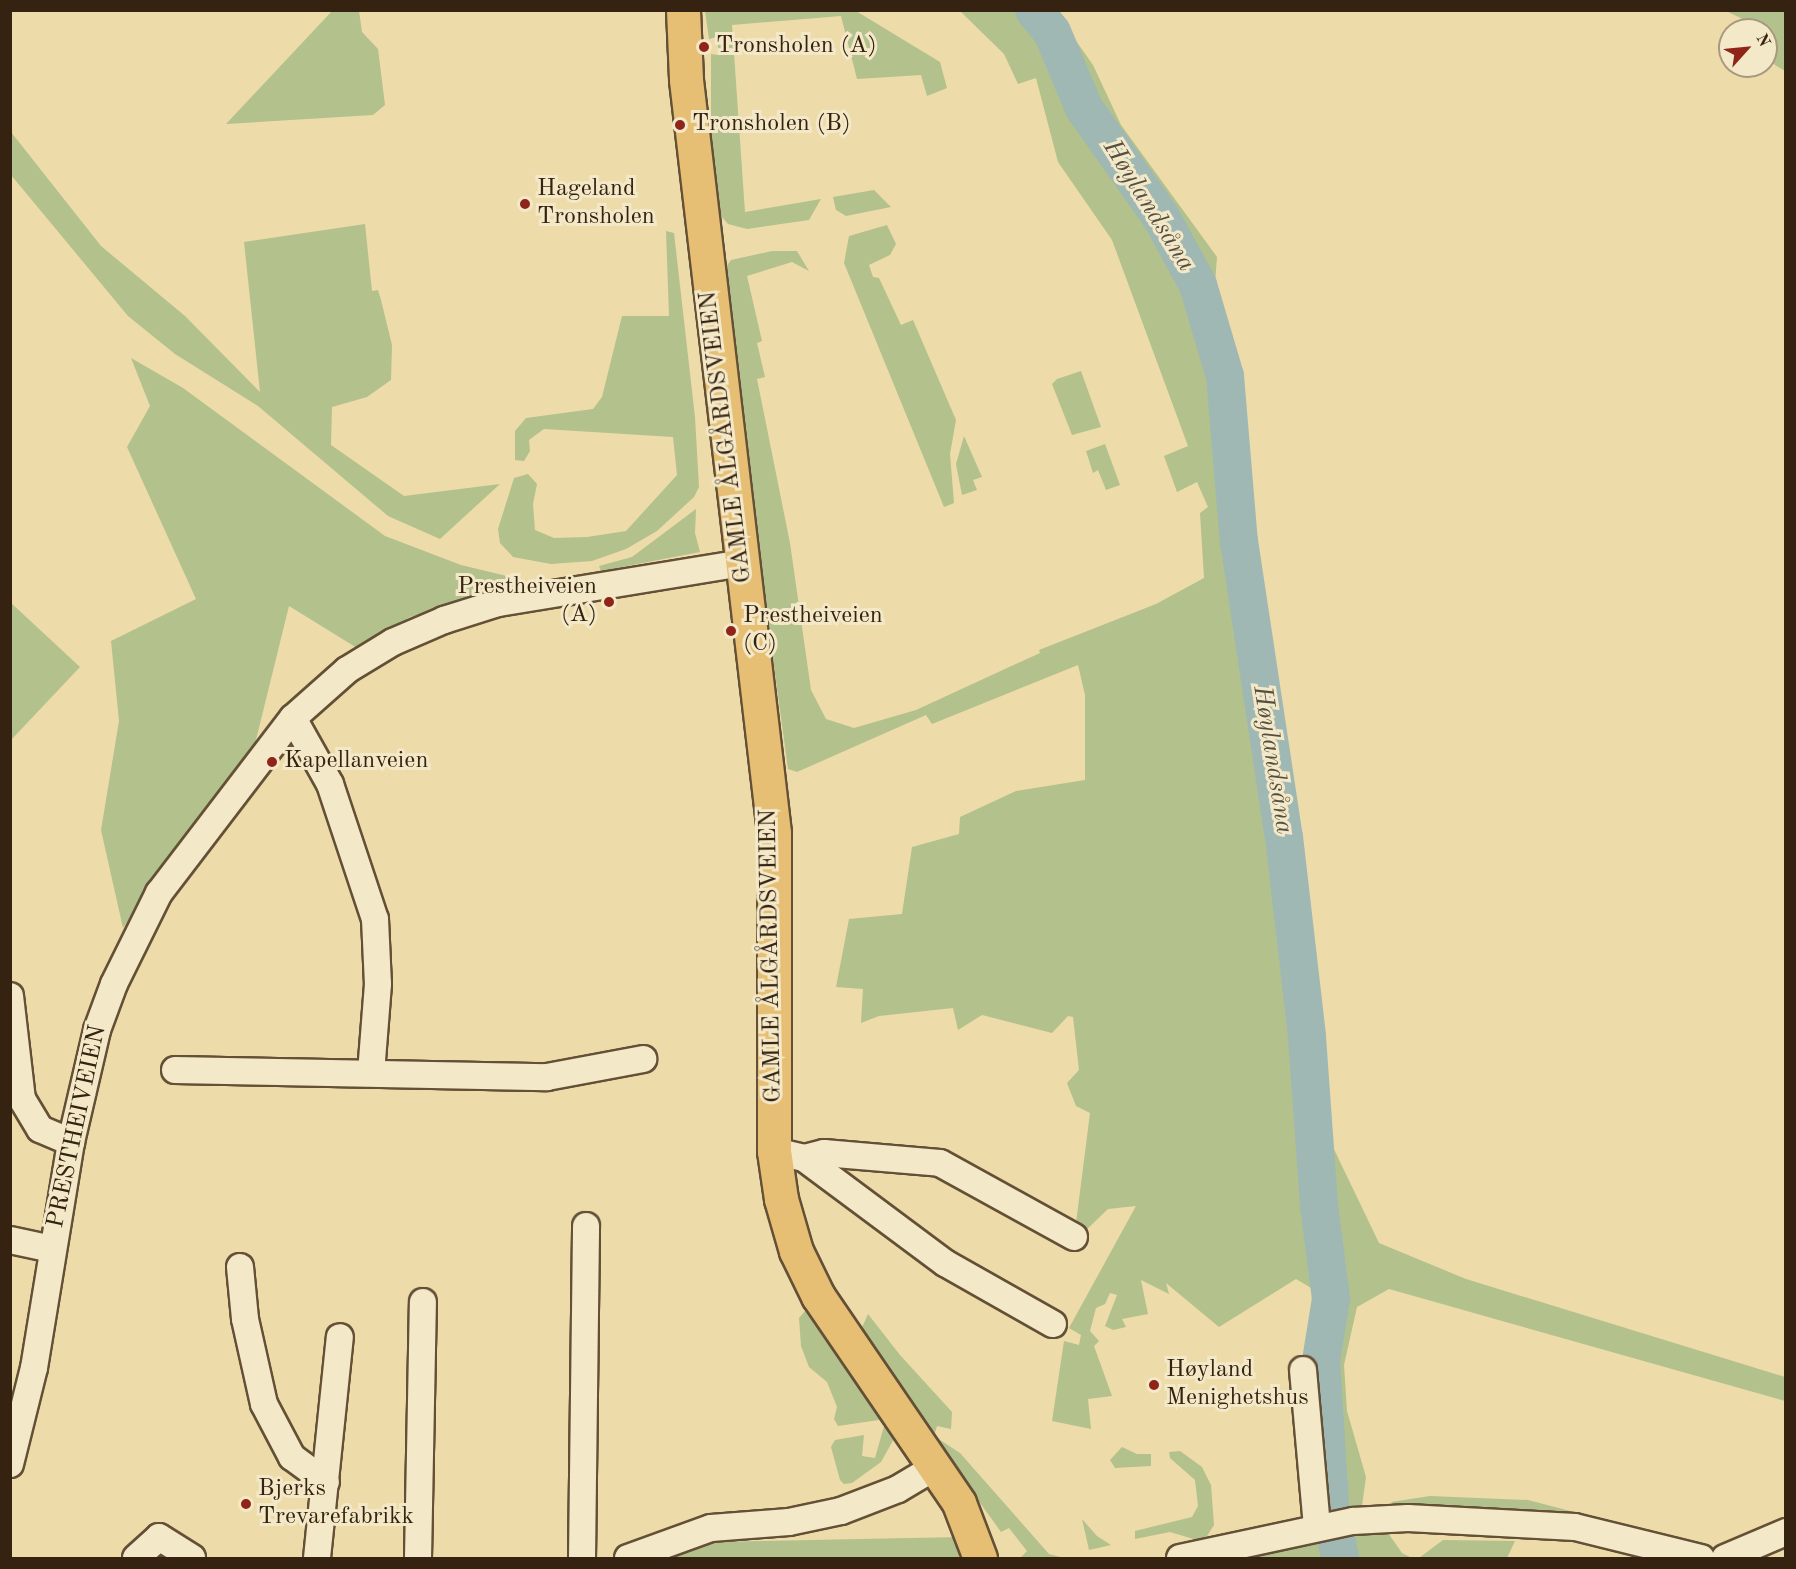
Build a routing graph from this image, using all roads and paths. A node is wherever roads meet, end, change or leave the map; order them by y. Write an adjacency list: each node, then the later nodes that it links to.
1 (683, 10): 2 (main road, GAMLE ÅLGÅRDSVEIEN)
2 (742, 563): 3 (street, PRESTHEIVEIEN); 9 (main road, GAMLE ÅLGÅRDSVEIEN)
3 (293, 718): 7 (street); 8 (street, PRESTHEIVEIEN)
4 (10, 996): 8 (street)
5 (643, 1059): 7 (street)
6 (175, 1070): 7 (street)
7 (370, 1073)
8 (71, 1142): 13 (street, PRESTHEIVEIEN)
9 (789, 1154): 11 (street); 16 (street); 20 (main road, GAMLE ÅLGÅRDSVEIEN)
10 (586, 1226): 28 (street)
11 (1074, 1237)
12 (10, 1239): 13 (street)
13 (52, 1249): 19 (street, PRESTHEIVEIEN)
14 (240, 1267): 21 (street)
15 (423, 1302): 27 (street)
16 (1053, 1324)
17 (340, 1337): 21 (street)
18 (1303, 1370): 22 (street)
19 (12, 1452)
20 (935, 1467): 29 (street); 30 (main road, GAMLE ÅLGÅRDSVEIEN)
21 (326, 1482): 26 (street)
22 (1319, 1527): 31 (street); 32 (street)
23 (1785, 1532): 33 (street)
24 (136, 1558): 25 (street)
25 (192, 1558)
26 (317, 1558)
27 (418, 1558)
28 (582, 1558)
29 (633, 1558)
30 (980, 1558)
31 (1180, 1558)
32 (1701, 1558)
33 (1725, 1558)

